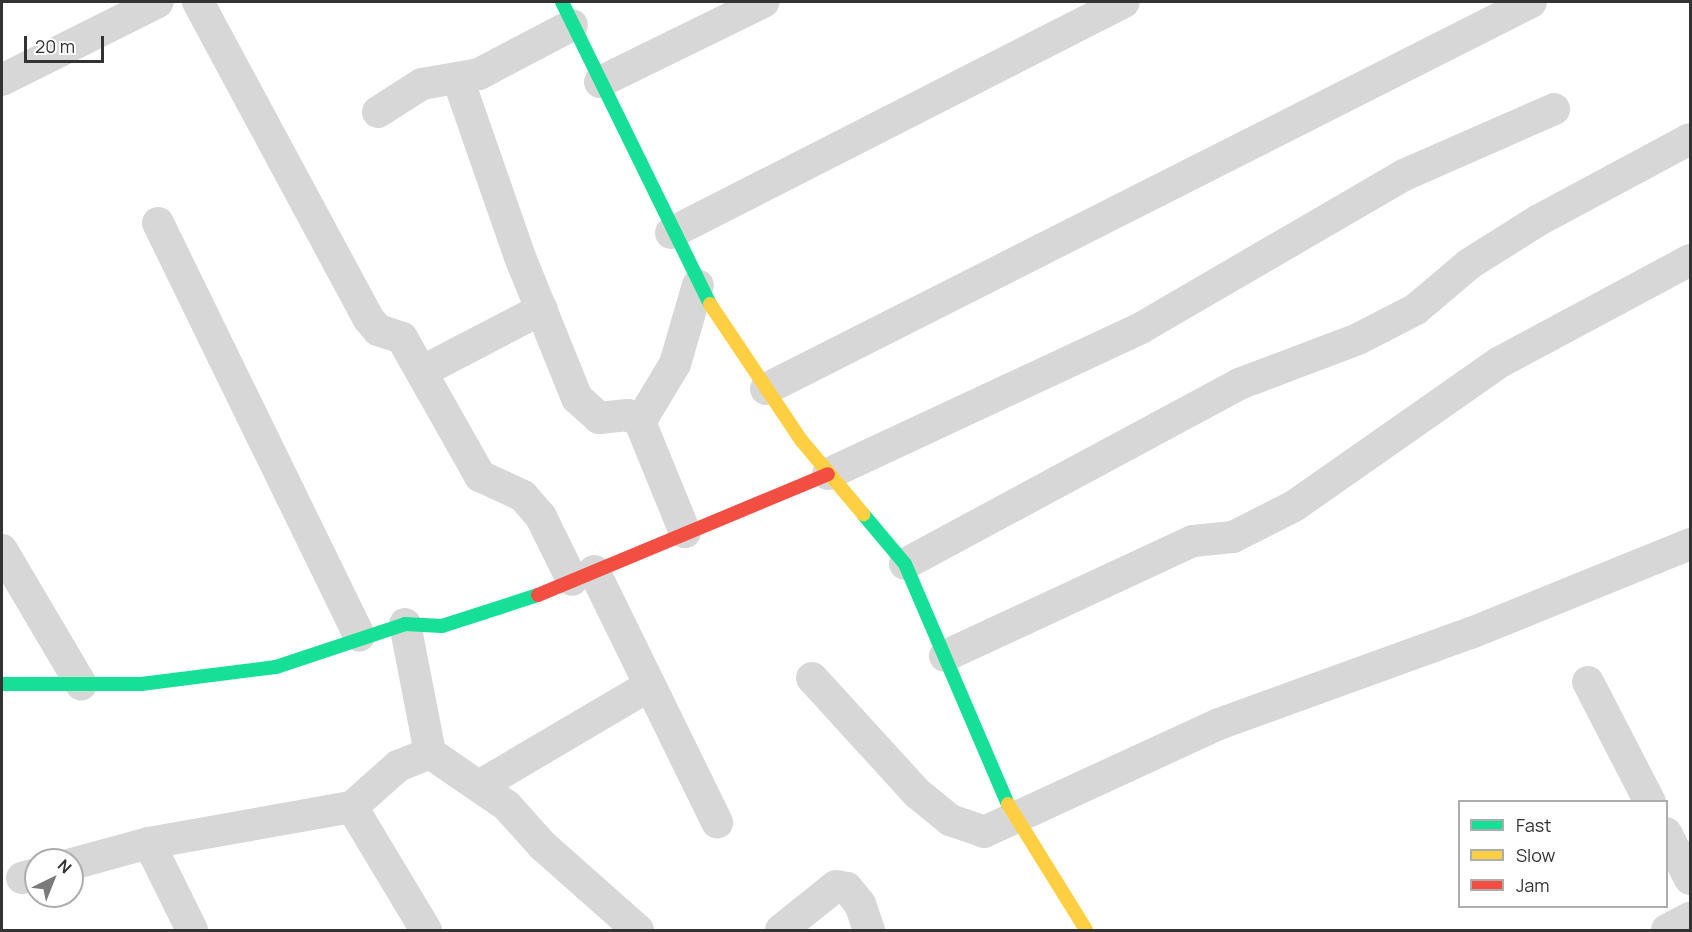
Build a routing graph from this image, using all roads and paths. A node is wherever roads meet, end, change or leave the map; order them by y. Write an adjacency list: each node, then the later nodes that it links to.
1 (158, 2): 8 (street)
2 (198, 2): 18 (street)
3 (763, 2): 9 (street)
4 (1124, 2): 14 (street)
5 (1531, 2): 19 (street)
6 (567, 14): 7 (street); 9 (street)
7 (458, 79): 11 (street); 17 (street)
8 (2, 80)
9 (600, 82): 14 (street)
10 (1554, 109): 21 (street)
11 (378, 112)
12 (1690, 139): 25 (street)
13 (158, 223): 28 (street)
14 (671, 233): 16 (street)
15 (1690, 260): 29 (street)
16 (698, 285): 19 (street); 20 (street)
17 (542, 309): 18 (street); 20 (street)
18 (423, 371): 26 (street)
19 (766, 390): 21 (street)
20 (640, 422): 22 (street)
21 (828, 474): 22 (street); 25 (street)
22 (685, 531): 26 (street)
23 (1690, 544): 39 (street)
24 (2, 550): 33 (street)
25 (905, 564): 29 (street)
26 (583, 575): 27 (street); 34 (street)
27 (405, 624): 28 (street); 35 (street)
28 (359, 636): 33 (street)
29 (945, 656): 39 (street)
30 (812, 678): 39 (street)
31 (1588, 682): 37 (street)
32 (2, 684): 33 (street)
33 (81, 684)
34 (647, 687): 36 (street); 40 (street)
35 (430, 753): 36 (street); 38 (street)
36 (479, 786): 48 (street)
37 (1649, 800)
38 (352, 807): 42 (street); 47 (street)
39 (1015, 820): 51 (street)
40 (717, 822)
41 (1668, 837): 44 (street)
42 (149, 843): 43 (street); 46 (street)
43 (84, 861)
44 (1690, 879)
45 (1690, 918): 52 (street)
46 (192, 930)
47 (426, 930)
48 (638, 930)
49 (781, 930): 50 (street)
50 (869, 930)
51 (1086, 930)
52 (1667, 930)

